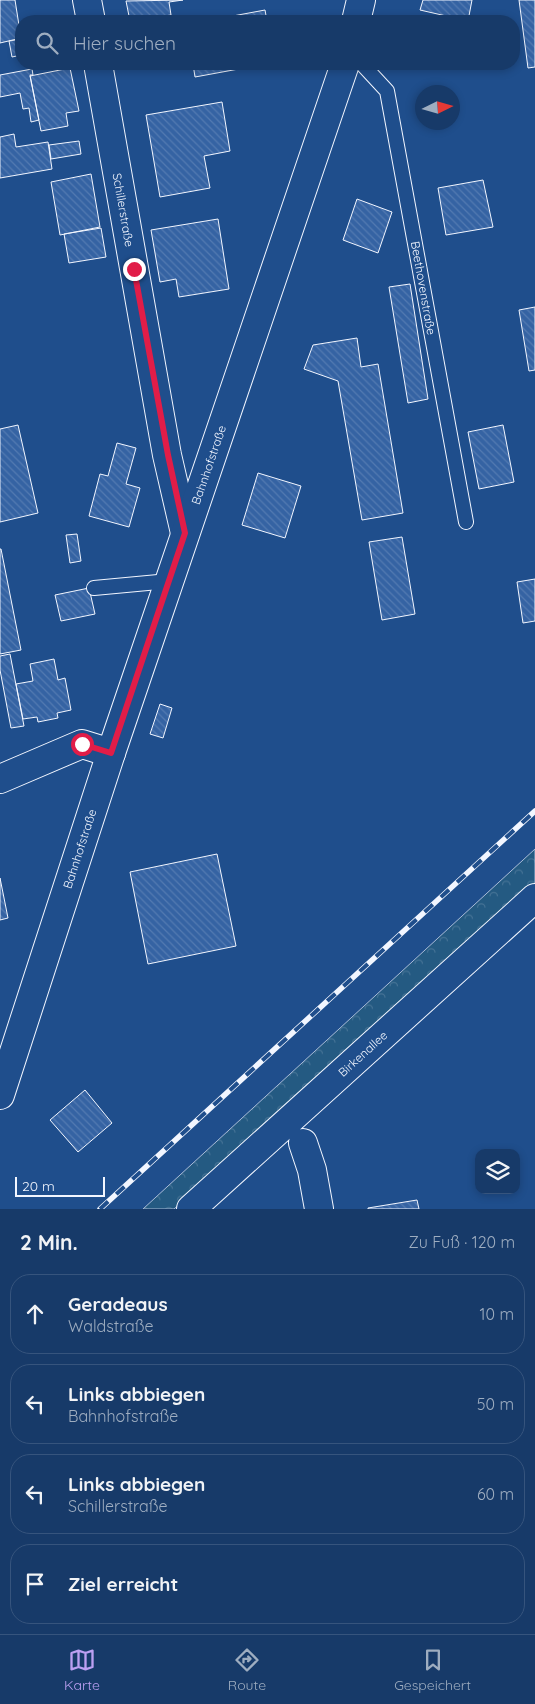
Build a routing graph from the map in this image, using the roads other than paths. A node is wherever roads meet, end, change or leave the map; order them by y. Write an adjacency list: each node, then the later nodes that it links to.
1 (87, 0): 3 (street)
2 (361, 0): 4 (street)
3 (90, 15)
4 (357, 15)
5 (99, 70): 9 (street, Schillerstraße)
6 (343, 70): 9 (street, Bahnhofstraße)
7 (368, 70): 8 (lane, Beethovenstraße)
8 (466, 522)
9 (185, 533): 10 (street, Bahnhofstraße)
10 (169, 581): 11 (lane); 12 (street, Bahnhofstraße)
11 (94, 588)
12 (111, 753): 13 (street); 15 (street, Bahnhofstraße)
13 (0, 779)
14 (535, 898): 17 (street, Birkenallee)
15 (0, 1094)
16 (303, 1143): 18 (street)
17 (191, 1209)
18 (319, 1209)

